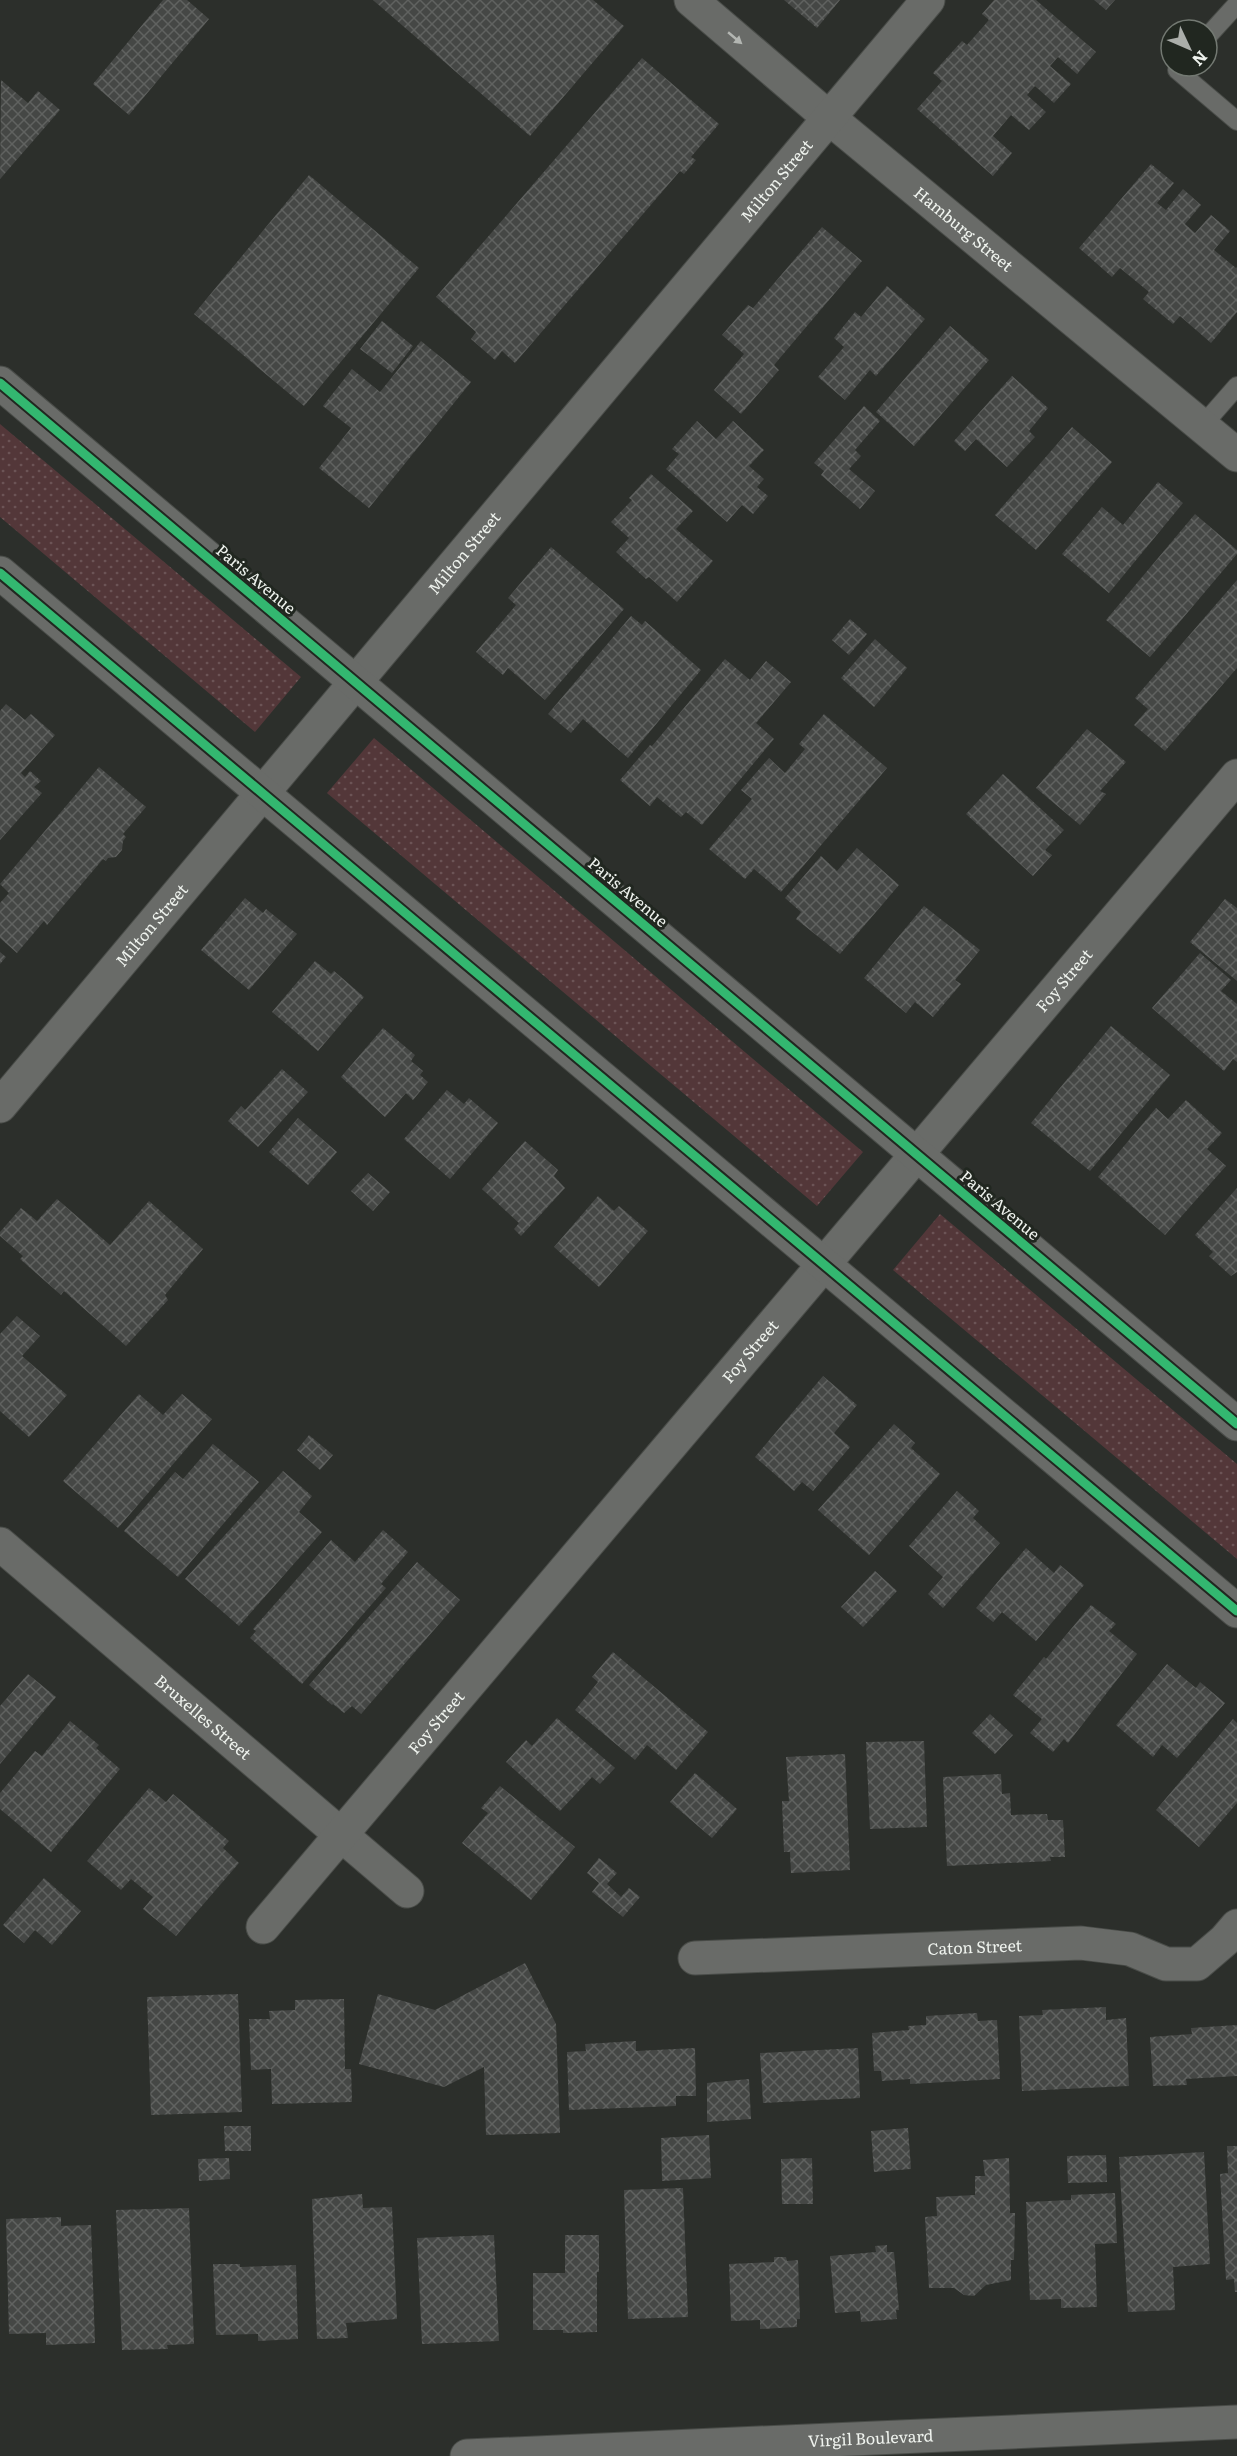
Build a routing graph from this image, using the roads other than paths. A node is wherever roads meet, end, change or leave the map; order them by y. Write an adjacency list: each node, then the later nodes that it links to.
1 (691, 0): 6 (street, Hamburg Street, one-way to 6)
2 (928, 0): 6 (street, Milton Street)
3 (1237, 3): 4 (lane)
4 (1219, 23)
5 (1186, 78): 7 (lane)
6 (828, 117): 10 (street, Hamburg Street); 13 (street, Milton Street)
7 (1237, 121)
8 (0, 383): 13 (street, Paris Avenue)
9 (1237, 386): 10 (lane)
10 (1202, 426): 11 (street, Hamburg Street)
11 (1237, 455)
12 (0, 573): 15 (street)
13 (355, 682): 15 (street, Milton Street); 17 (street, Paris Avenue)
14 (1237, 776): 17 (street, Foy Street)
15 (263, 794): 16 (street, Milton Street); 18 (street)
16 (0, 1106)
17 (916, 1154): 18 (street, Foy Street); 19 (street, Paris Avenue)
18 (824, 1264): 21 (street); 22 (street, Foy Street)
19 (1237, 1424)
20 (0, 1544): 22 (street, Bruxelles Street)
21 (1237, 1611)
22 (341, 1835): 23 (street, Bruxelles Street); 25 (street, Foy Street)
23 (407, 1891)
24 (1237, 1926): 26 (street, Caton Street)
25 (263, 1927)
26 (695, 1958)
27 (1237, 2422): 28 (street, Virgil Boulevard)
28 (467, 2456)

